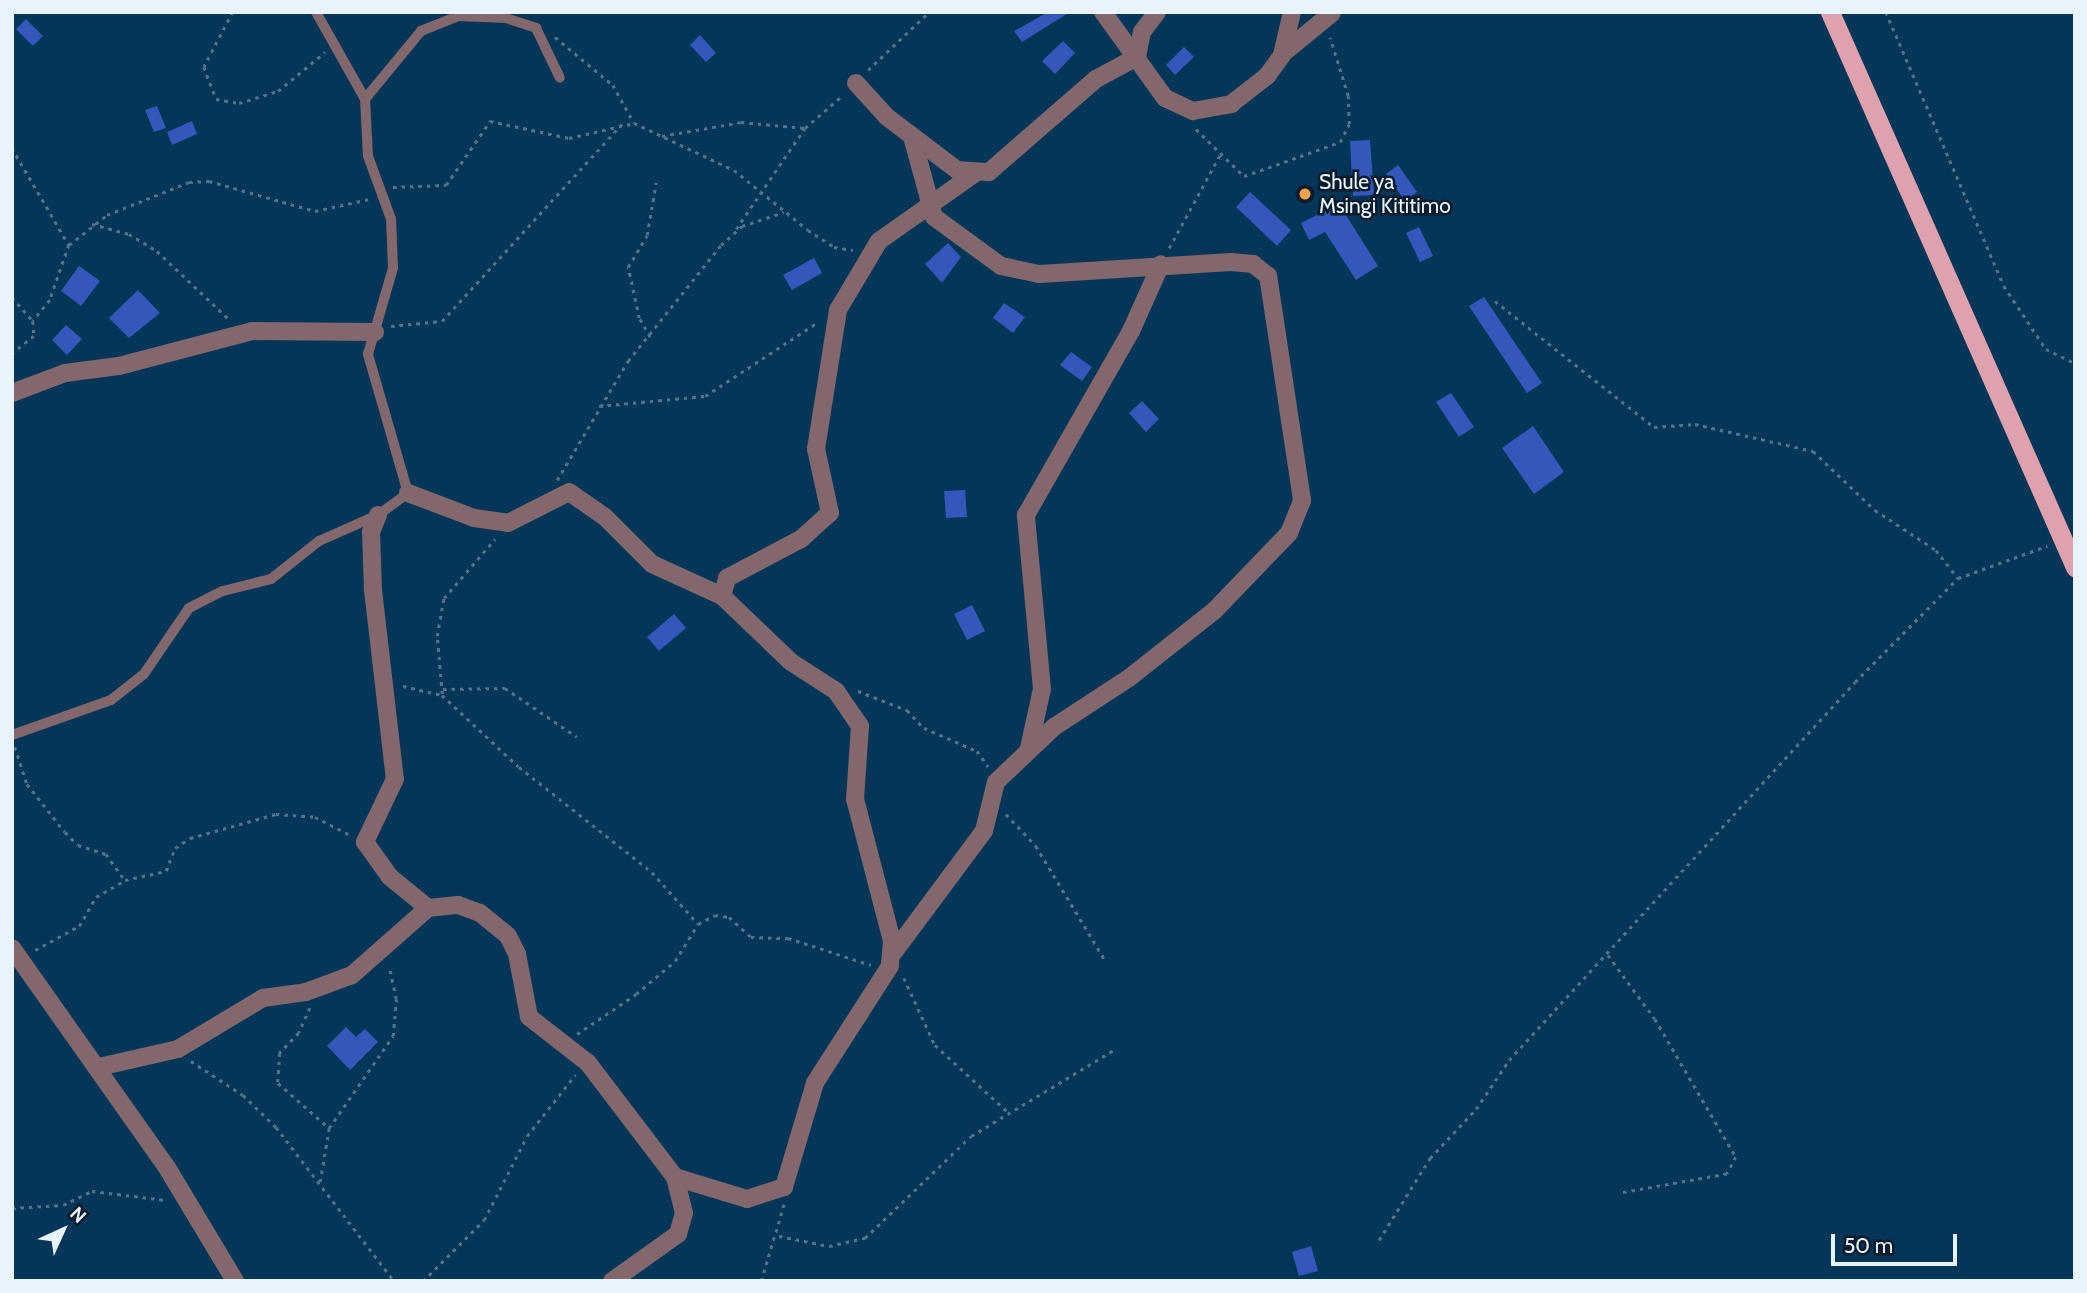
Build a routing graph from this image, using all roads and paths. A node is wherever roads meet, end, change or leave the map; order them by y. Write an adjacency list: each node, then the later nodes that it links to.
1 (233, 12): 11 (path)
2 (316, 12): 11 (lane)
3 (929, 12): 15 (path)
4 (1103, 12): 13 (street)
5 (1157, 12): 13 (street)
6 (1292, 12): 12 (street)
7 (1830, 12): 51 (highway)
8 (1886, 12): 44 (path)
9 (1333, 13): 12 (street); 24 (path)
10 (548, 30): 19 (path)
11 (333, 46): 16 (lane)
12 (1282, 55): 17 (street)
13 (1137, 57): 17 (street); 25 (street)
14 (560, 78): 16 (lane)
15 (856, 83): 20 (path); 22 (street)
16 (365, 99): 28 (lane)
17 (1179, 109): 24 (path)
18 (622, 123): 19 (path); 28 (path); 41 (path)
19 (634, 123): 21 (path)
20 (805, 128): 21 (path); 27 (path)
21 (660, 136): 27 (path)
22 (913, 140): 25 (street); 29 (street)
23 (12, 148): 34 (path)
24 (1221, 152): 35 (path)
25 (974, 174): 29 (street)
26 (656, 183): 42 (path)
27 (764, 194): 30 (path); 32 (path)
28 (384, 196): 31 (path); 41 (lane)
29 (928, 202): 33 (street); 35 (street)
30 (784, 212): 32 (path); 33 (path)
31 (90, 224): 34 (path); 40 (path)
32 (734, 232): 42 (path)
33 (879, 241): 38 (street)
34 (69, 245): 39 (path)
35 (1161, 264): 61 (street); 61 (street)
36 (12, 297): 39 (path)
37 (1494, 301): 53 (path)
38 (838, 310): 46 (path); 54 (street)
39 (33, 321): 43 (path)
40 (242, 332): 41 (street); 45 (street)
41 (375, 332): 47 (lane)
42 (650, 337): 46 (path)
43 (12, 354)
44 (2075, 363)
45 (12, 393)
46 (599, 406): 48 (path)
47 (408, 493): 49 (lane); 50 (street)
48 (551, 496): 50 (street); 54 (street)
49 (378, 515): 55 (street); 59 (lane)
50 (508, 523): 56 (path)
51 (2069, 541): 52 (highway); 53 (path)
52 (2075, 567)
53 (1958, 578): 69 (path)
54 (722, 596): 57 (street)
55 (388, 677): 58 (path); 63 (street)
56 (443, 689): 58 (path); 60 (path)
57 (836, 691): 62 (path); 70 (street)
58 (442, 695): 66 (path)
59 (14, 735): 64 (path)
60 (577, 737)
61 (1029, 748): 62 (street)
62 (991, 794): 70 (street); 71 (path)
63 (365, 842): 64 (path); 65 (street)
64 (125, 880): 68 (path)
65 (428, 908): 67 (street); 73 (street)
66 (698, 924): 70 (path); 73 (path)
67 (384, 951): 72 (street); 79 (path)
68 (17, 954): 77 (street)
69 (1608, 955): 83 (path); 87 (path)
70 (891, 960): 78 (path); 82 (street)
71 (1105, 960)
72 (317, 989): 74 (street); 79 (path)
73 (557, 1036): 76 (street)
74 (178, 1049): 77 (street); 81 (path)
75 (1115, 1049): 78 (path)
76 (587, 1063): 80 (street); 90 (path)
77 (99, 1067): 84 (street)
78 (1009, 1113): 86 (path)
79 (329, 1128): 81 (path)
80 (675, 1177): 82 (street); 91 (street)
81 (320, 1182): 89 (path)
82 (784, 1187): 86 (path)
83 (1619, 1193)
84 (184, 1200): 85 (path); 88 (street)
85 (12, 1208)
86 (779, 1236): 92 (path)
87 (1379, 1240)
88 (235, 1281)
89 (394, 1281)
90 (422, 1281)
91 (612, 1281)
92 (761, 1281)

